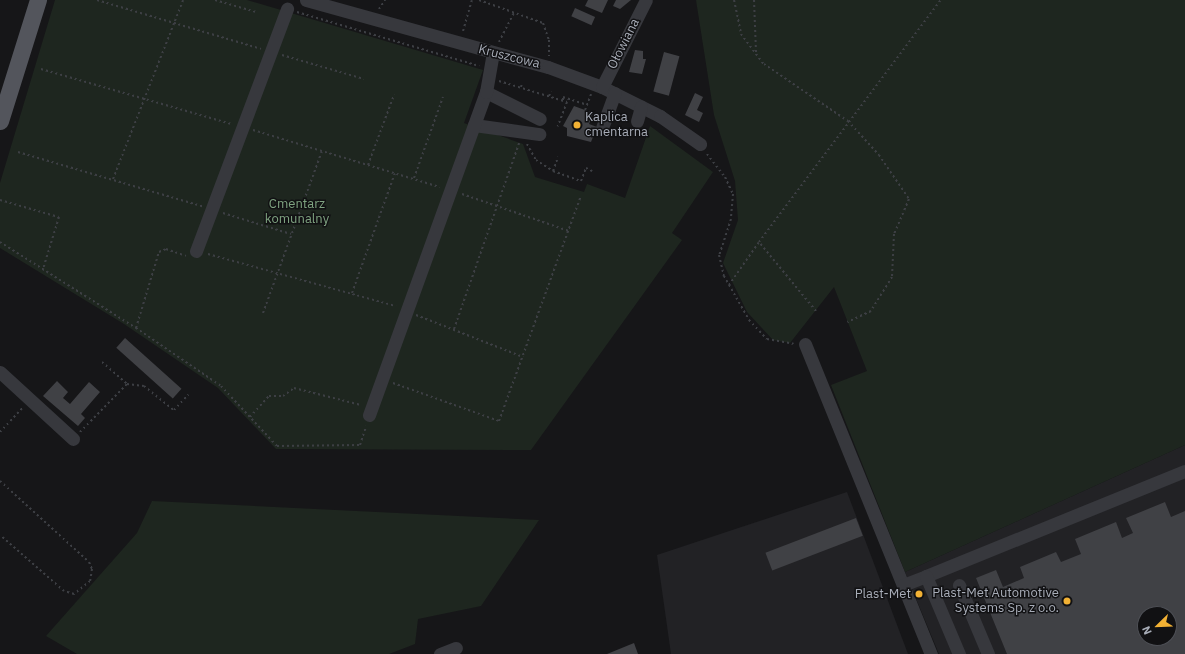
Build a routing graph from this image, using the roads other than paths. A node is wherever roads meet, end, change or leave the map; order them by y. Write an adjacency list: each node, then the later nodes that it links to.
1 (38, 0): 11 (main road)
2 (306, 0): 5 (street, Kruszcowa)
3 (646, 0): 6 (street, Ołowiana)
4 (287, 9): 17 (street)
5 (493, 54): 6 (street, Kruszcowa); 7 (street)
6 (602, 87): 8 (street, Kruszcowa)
7 (486, 92): 10 (street); 13 (street)
8 (615, 94): 9 (street, Kruszcowa); 14 (street)
9 (641, 107): 12 (street); 16 (street, Kruszcowa)
10 (540, 119)
11 (0, 121)
12 (637, 121)
13 (474, 125): 15 (street); 20 (street)
14 (602, 128)
15 (539, 134)
16 (700, 144)
17 (196, 251)
18 (805, 344): 24 (street)
19 (0, 372): 21 (street)
20 (371, 411)
21 (73, 439)
22 (1185, 471): 23 (street)
23 (926, 576): 24 (street); 29 (street)
24 (903, 585): 28 (street)
25 (959, 585): 30 (street)
26 (456, 648): 27 (street)
27 (440, 654)
28 (931, 654)
29 (958, 654)
30 (988, 654)

